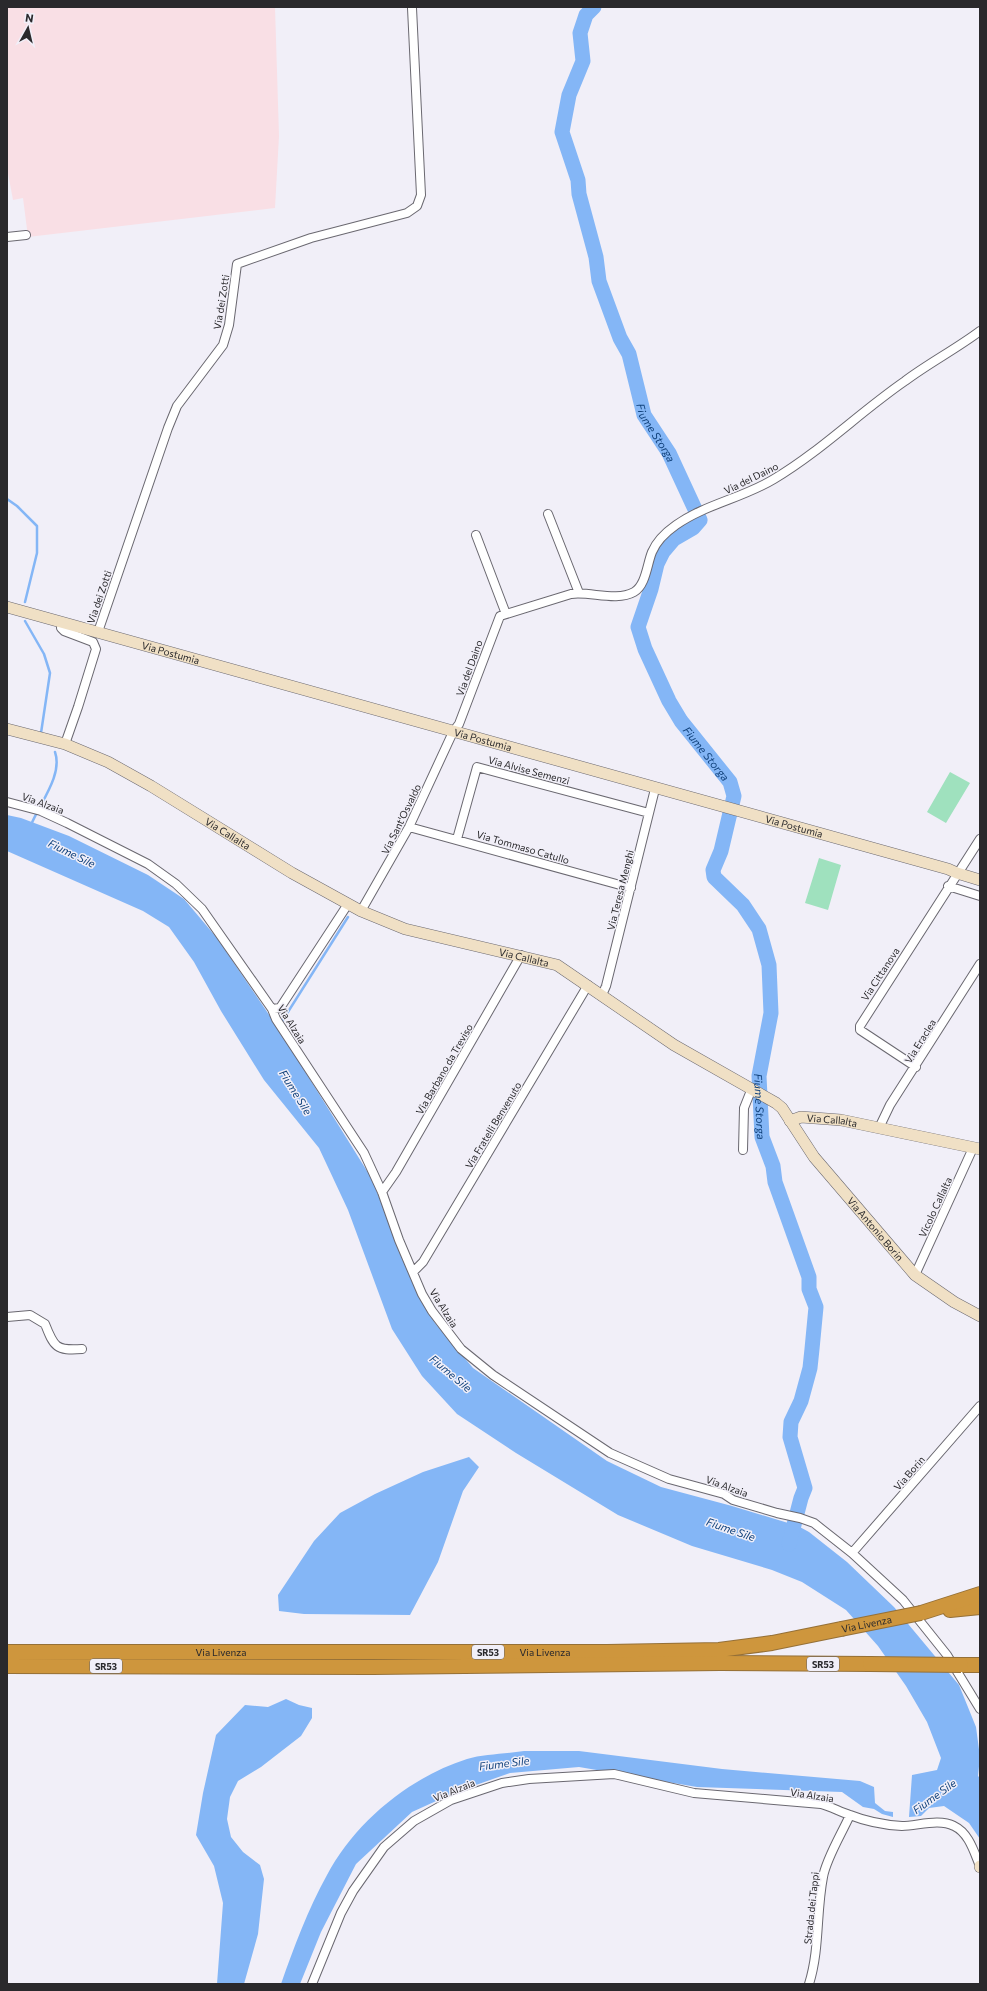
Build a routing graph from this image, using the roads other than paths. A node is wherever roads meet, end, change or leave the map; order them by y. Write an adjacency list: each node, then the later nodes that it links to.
1 (412, 8): 11 (street, Via dei Zotti)
2 (26, 235): 3 (street)
3 (7, 237)
4 (980, 331): 7 (street, Via del Daino)
5 (548, 514): 7 (street)
6 (476, 534): 9 (street)
7 (579, 593): 9 (street, Via del Daino)
8 (7, 607): 10 (street, Via Postumia)
9 (506, 614): 13 (street, Via del Daino)
10 (62, 622): 11 (street, Via Postumia); 14 (street)
11 (98, 632): 13 (street, Via Postumia)
12 (7, 729): 14 (street, Via Callalta)
13 (453, 732): 15 (street, Via Postumia); 18 (street, Via Sant'Osvaldo)
14 (65, 744): 26 (street, Via Callalta)
15 (655, 788): 17 (street, Via Teresa Menghi); 21 (street, Via Postumia)
16 (7, 802): 32 (street, Via Alzaia)
17 (649, 813): 19 (street, Via Alvise Semenzi); 24 (street, Via Teresa Menghi)
18 (409, 827): 19 (street, Via Tommaso Catullo); 27 (street, Via Sant'Osvaldo)
19 (457, 839): 24 (street, Via Tommaso Catullo)
20 (980, 840): 21 (street)
21 (957, 874): 22 (street, Via Postumia); 23 (street, Via Cittanova)
22 (980, 880)
23 (948, 886): 25 (street); 33 (street, Via Cittanova)
24 (630, 888): 31 (street, Via Teresa Menghi)
25 (980, 896)
26 (348, 904): 27 (street, Via Callalta); 32 (street)
27 (361, 911): 28 (street, Via Callalta)
28 (521, 955): 30 (street, Via Callalta); 39 (street, Via Barbano da Treviso)
29 (980, 964): 33 (street, Via Eraclea)
30 (588, 985): 31 (street, Via Callalta); 40 (street, Via Fratelli Benvenuto)
31 (602, 995): 34 (street, Via Callalta)
32 (272, 1009): 39 (street, Via Alzaia)
33 (916, 1067): 36 (street, Via Eraclea)
34 (753, 1089): 35 (street, Via Callalta); 38 (street)
35 (790, 1121): 36 (street, Via Callalta); 41 (street, Via Antonio Borin)
36 (879, 1128): 37 (street, Via Callalta)
37 (977, 1148): 41 (street, Vicolo Callalta)
38 (743, 1150)
39 (382, 1192): 40 (street, Via Alzaia)
40 (413, 1272): 46 (street, Via Alzaia)
41 (915, 1275): 42 (street, Via Antonio Borin)
42 (980, 1316)
43 (7, 1317): 44 (street)
44 (82, 1349)
45 (980, 1406): 46 (street, Via Borin)
46 (852, 1553): 51 (street, Via Alzaia)
47 (979, 1597): 48 (highway, Via Livenza / SR53, bridge)
48 (7, 1652)
49 (980, 1665): 50 (highway, Via Livenza / SR53, bridge)
50 (7, 1666)
51 (980, 1709)
52 (850, 1815): 53 (street, Via Alzaia); 54 (street, Via Alzaia); 55 (street, Strada dei Tappi)
53 (980, 1867)
54 (312, 1984)
55 (809, 1984)

